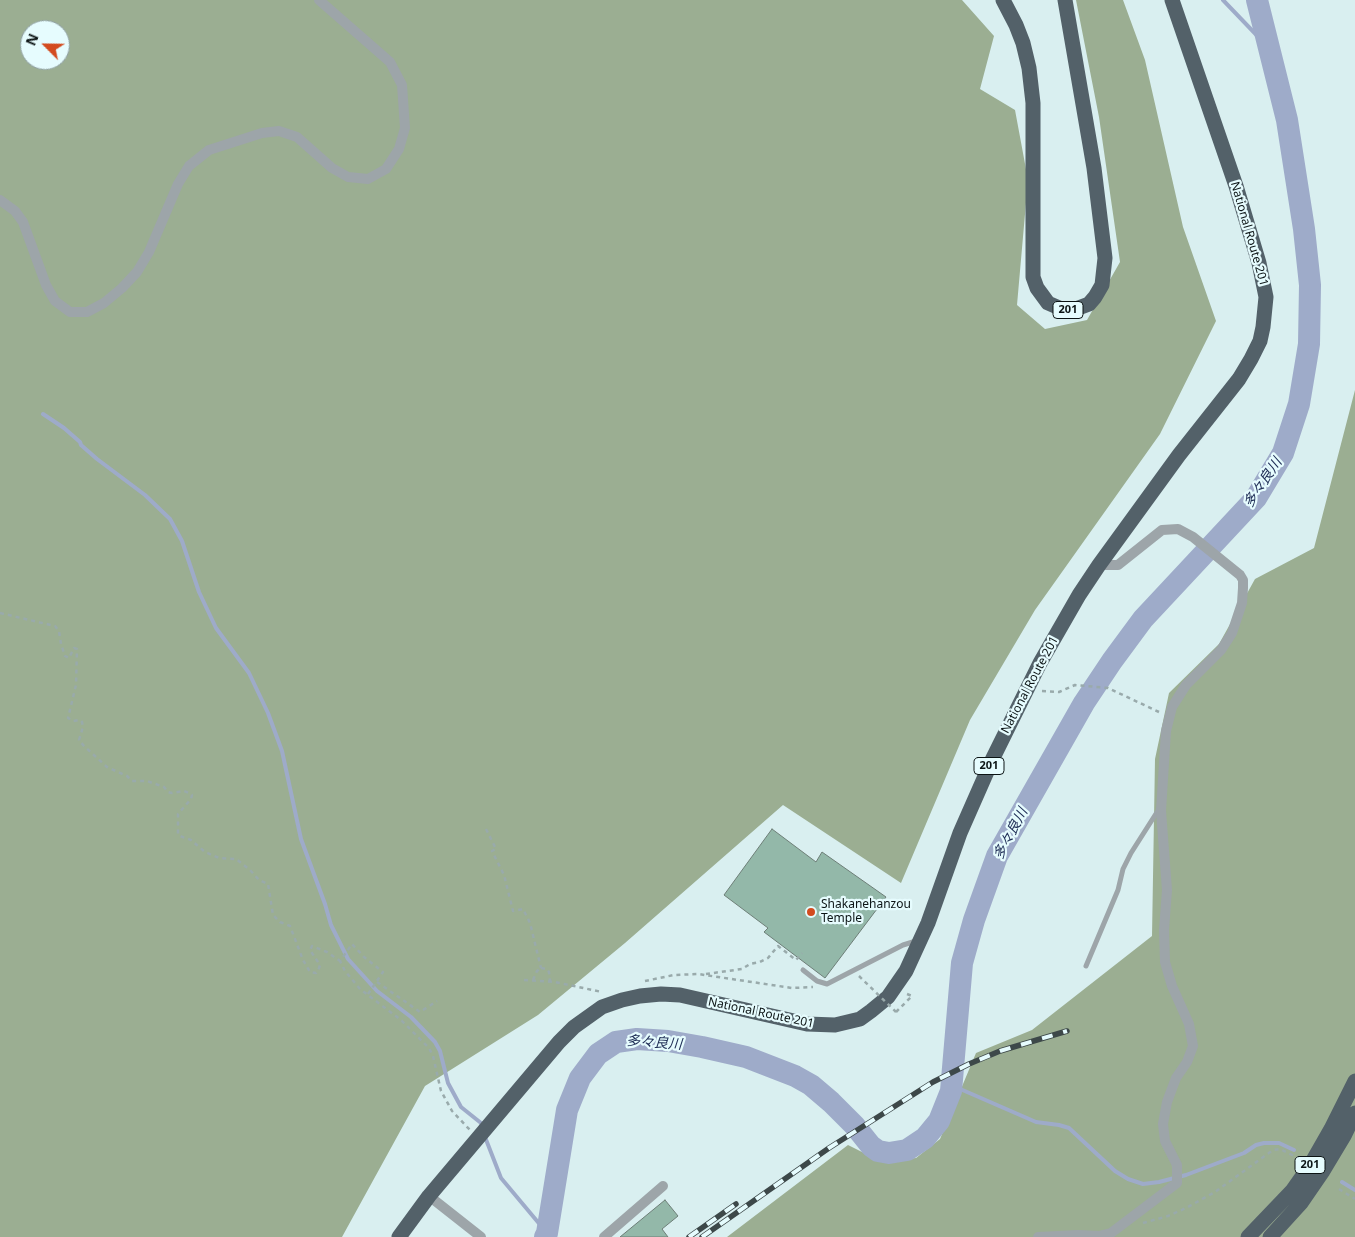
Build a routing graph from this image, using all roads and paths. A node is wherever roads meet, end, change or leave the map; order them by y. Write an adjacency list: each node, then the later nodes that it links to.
1 (319, 0): 5 (street)
2 (1003, 0): 3 (highway, 201)
3 (1065, 0)
4 (1172, 0): 6 (highway, National Route 201 / 201)
5 (0, 200)
6 (1099, 565): 8 (highway, National Route 201 / 201); 9 (street)
7 (0, 612): 14 (path)
8 (1026, 690): 9 (path); 12 (highway, National Route 201 / 201)
9 (1170, 716): 10 (street)
10 (1162, 807): 15 (lane); 38 (street)
11 (486, 829): 16 (path)
12 (921, 939): 17 (lane); 28 (highway, National Route 201 / 201)
13 (802, 953): 18 (path)
14 (340, 961): 22 (path); 23 (path)
15 (1086, 966)
16 (541, 968): 20 (path); 21 (path)
17 (803, 970)
18 (703, 975)
19 (859, 976): 24 (path, bridge)
20 (533, 980)
21 (550, 981)
22 (377, 982): 23 (path); 25 (path)
23 (368, 994): 28 (path)
24 (903, 998)
25 (437, 1001)
26 (1355, 1081): 39 (highway, 201)
27 (1355, 1113): 40 (highway, 201)
28 (478, 1137): 32 (highway, National Route 201 / 201)
29 (1294, 1156): 34 (path)
30 (663, 1186): 37 (street)
31 (1339, 1188): 33 (path)
32 (428, 1196): 35 (highway, National Route 201 / 201); 36 (street)
33 (1355, 1199)
34 (1142, 1224)
35 (399, 1237)
36 (481, 1237)
37 (604, 1237)
38 (1038, 1237)
39 (1248, 1237)
40 (1270, 1237)

